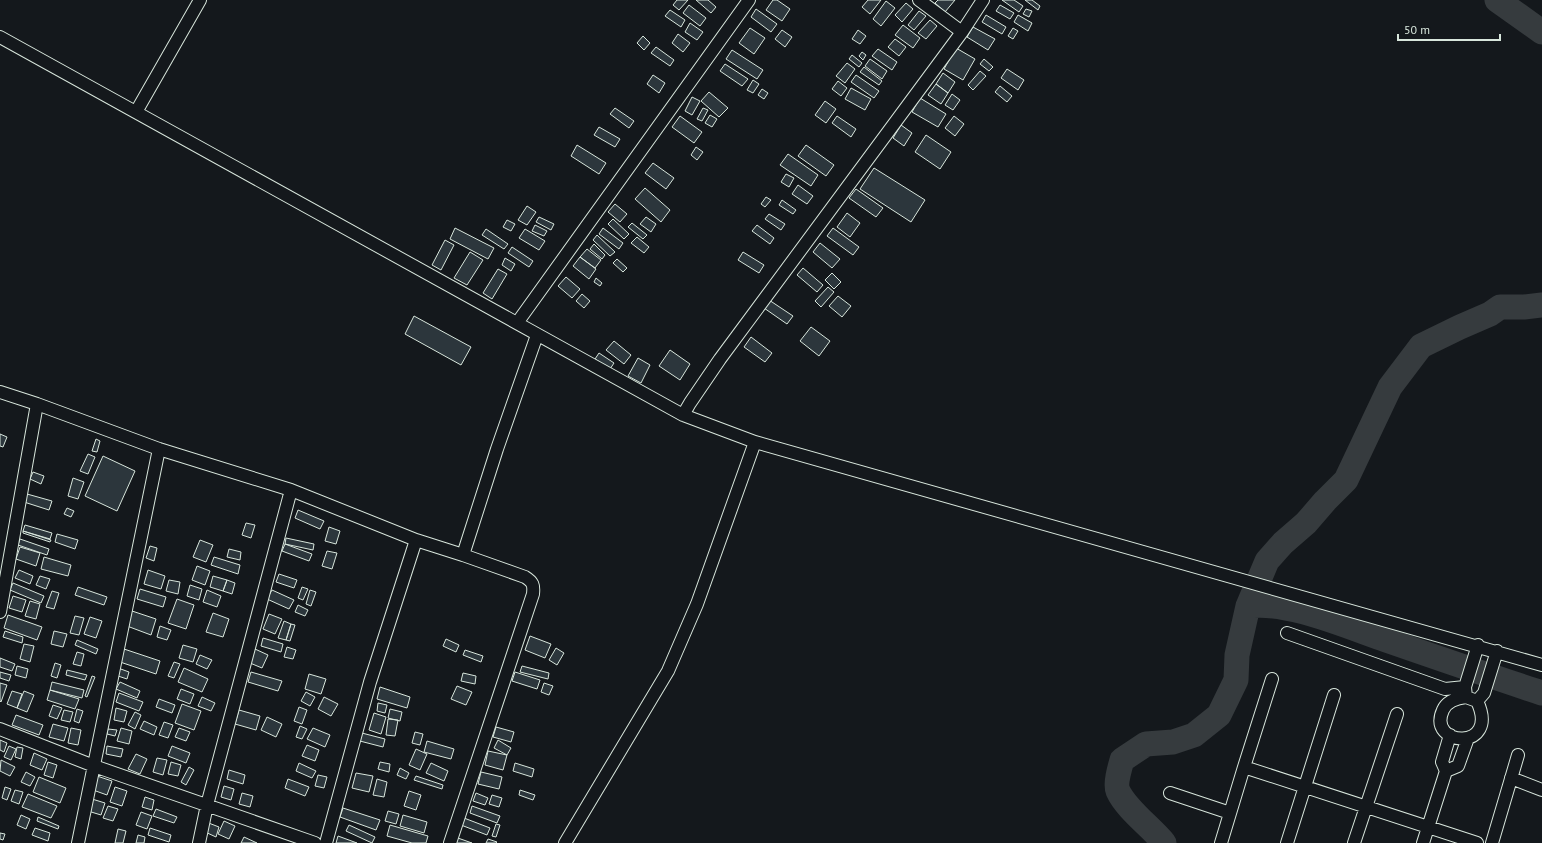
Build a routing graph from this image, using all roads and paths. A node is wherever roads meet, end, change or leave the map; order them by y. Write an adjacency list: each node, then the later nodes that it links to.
1 (200, 0): 7 (street)
2 (749, 0): 8 (street)
3 (920, 0): 5 (street)
4 (983, 0): 5 (street)
5 (962, 32): 12 (street)
6 (0, 37): 7 (street)
7 (136, 112): 8 (street)
8 (517, 324): 9 (street)
9 (537, 335): 12 (street); 17 (street)
10 (0, 392): 11 (street)
11 (37, 404): 14 (street); 18 (street)
12 (683, 415): 13 (street)
13 (755, 442): 20 (street); 47 (street)
14 (159, 449): 15 (street); 31 (street)
15 (292, 490): 16 (street); 38 (street)
16 (416, 540): 17 (street); 45 (street)
17 (464, 555): 46 (street)
18 (0, 612)
19 (1287, 633): 25 (street)
20 (1478, 646): 21 (street); 25 (street)
21 (1497, 651): 22 (street); 25 (street)
22 (1542, 664)
23 (1272, 679): 32 (street)
24 (1334, 695): 35 (street)
25 (1469, 695): 28 (street); 29 (street)
26 (1397, 714): 39 (street)
27 (0, 729): 31 (street)
28 (1450, 735): 29 (street); 33 (street)
29 (1468, 738): 33 (street)
30 (1518, 755): 34 (street)
31 (94, 766): 38 (street); 42 (street)
32 (1244, 768): 35 (street); 40 (street)
33 (1446, 771): 41 (street)
34 (1511, 778): 36 (street); 53 (street)
35 (1306, 788): 39 (street); 49 (street)
36 (1542, 790)
37 (1170, 793): 40 (street)
38 (207, 805): 43 (street); 44 (street)
39 (1365, 806): 41 (street); 50 (street)
40 (1230, 813): 48 (street)
41 (1428, 827): 51 (street); 52 (street)
42 (78, 843)
43 (199, 843)
44 (315, 843)
45 (326, 843)
46 (450, 843)
47 (565, 843)
48 (1221, 843)
49 (1287, 843)
50 (1354, 843)
51 (1423, 843)
52 (1477, 843)
53 (1492, 843)

